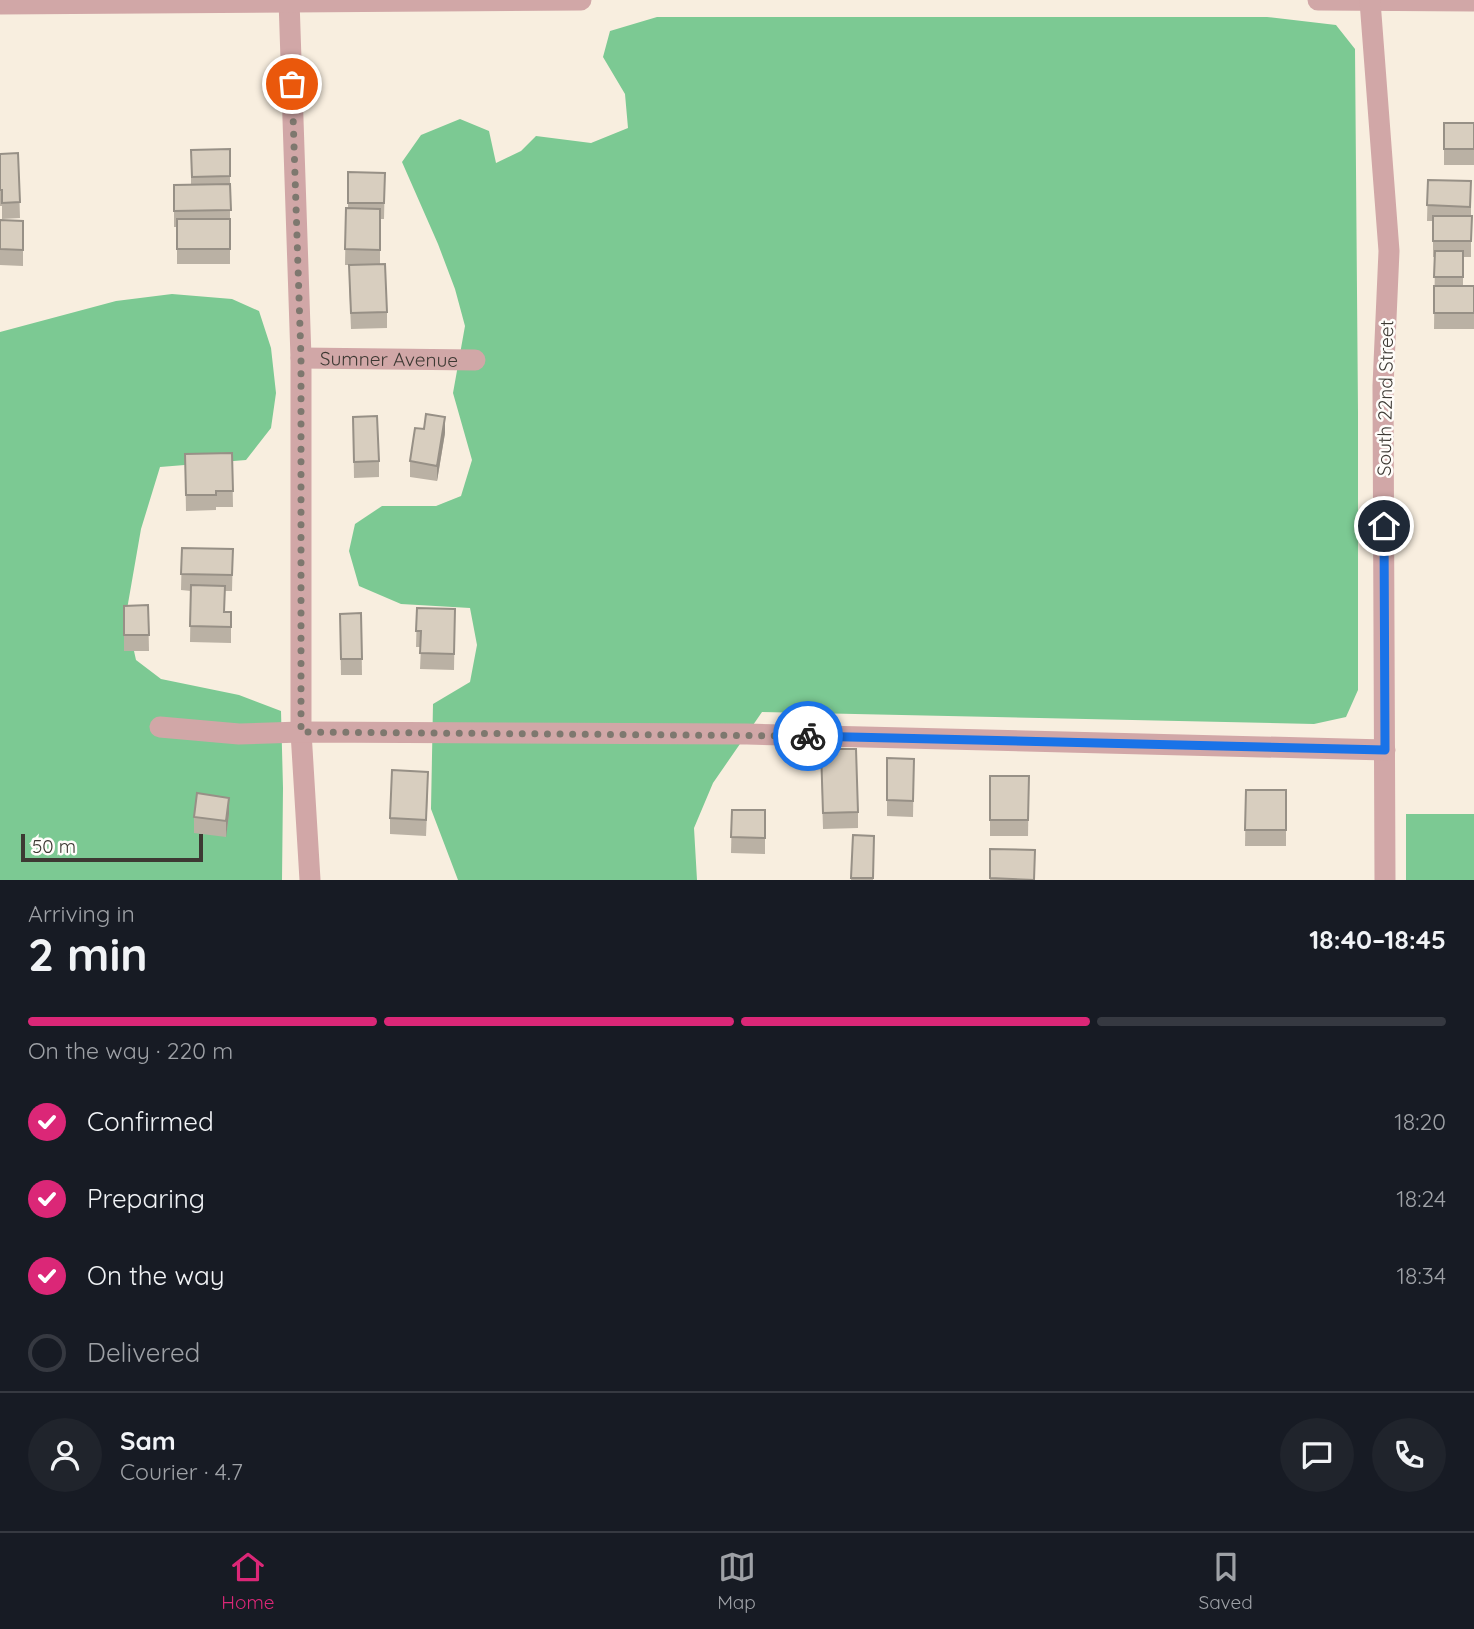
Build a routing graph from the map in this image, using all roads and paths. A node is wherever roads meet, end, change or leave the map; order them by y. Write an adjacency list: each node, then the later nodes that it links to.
1 (581, 0): 3 (street)
2 (1318, 0): 4 (street)
3 (289, 1): 6 (street); 7 (street)
4 (1370, 1): 5 (street); 11 (street, South 22nd Street)
5 (1474, 1)
6 (0, 4)
7 (301, 358): 8 (street, Sumner Avenue); 10 (street)
8 (475, 360)
9 (160, 727): 10 (street)
10 (301, 732): 11 (street); 12 (street)
11 (1385, 750): 13 (street, South 22nd Street)
12 (310, 880)
13 (1385, 880)

